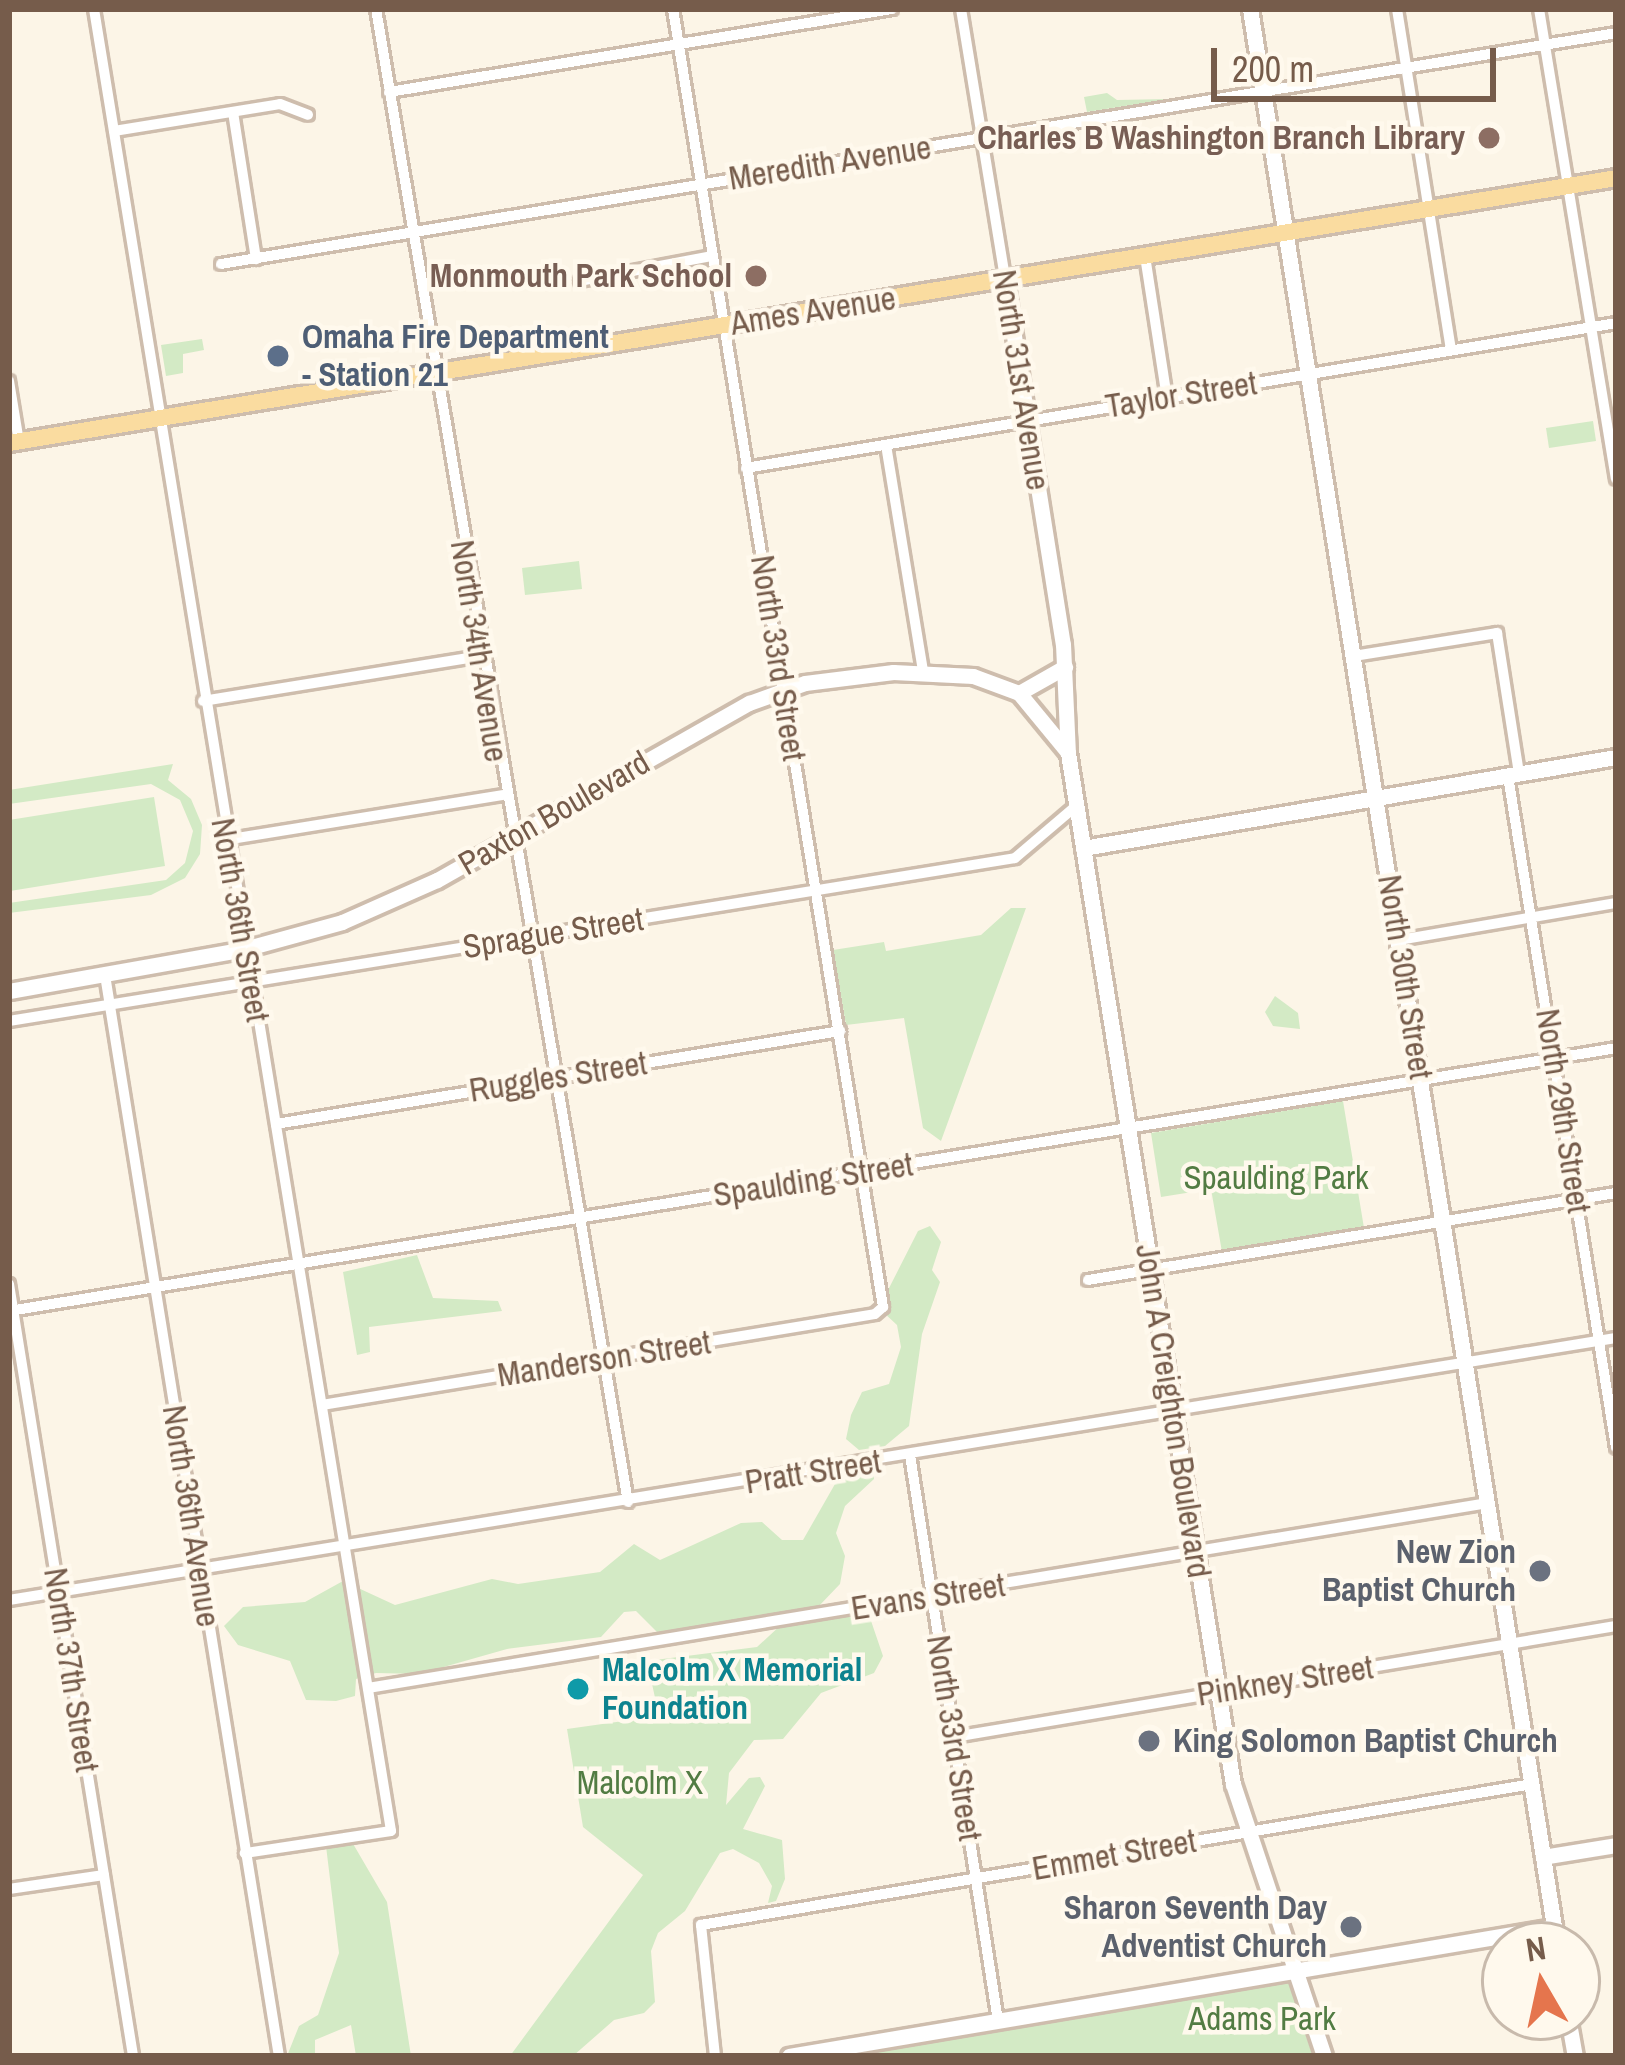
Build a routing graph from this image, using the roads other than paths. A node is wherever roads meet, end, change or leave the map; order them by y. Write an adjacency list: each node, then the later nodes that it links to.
1 (94, 9): 17 (street, North 36th Street)
2 (376, 9): 13 (street, North 34th Avenue)
3 (673, 9): 10 (street, North 33rd Street)
4 (892, 9): 10 (street)
5 (961, 9): 18 (street, North 31st Avenue)
6 (1250, 9): 14 (street, North 30th Street)
7 (1397, 9): 12 (street)
8 (1539, 9): 11 (street)
9 (1616, 33): 11 (street, Meredith Avenue)
10 (678, 44): 13 (street); 20 (street, North 33rd Street)
11 (1544, 45): 12 (street, Meredith Avenue); 21 (street)
12 (1406, 69): 14 (street, Meredith Avenue); 22 (street)
13 (389, 92): 23 (street, North 34th Avenue)
14 (1263, 92): 18 (street, Meredith Avenue); 24 (street, North 30th Street)
15 (232, 112): 16 (street); 17 (street); 27 (street)
16 (308, 115)
17 (114, 131): 39 (street, North 36th Street)
18 (982, 138): 20 (street, Meredith Avenue); 29 (street, North 31st Avenue)
19 (1616, 178): 21 (main road, Ames Avenue)
20 (701, 185): 23 (street, Meredith Avenue); 25 (street, North 33rd Street)
21 (1568, 186): 22 (main road, Ames Avenue); 33 (street)
22 (1429, 211): 24 (main road, Ames Avenue); 34 (street)
23 (411, 233): 27 (street, Meredith Avenue); 35 (street, North 34th Avenue)
24 (1286, 233): 26 (main road, Ames Avenue); 36 (street, North 30th Street)
25 (712, 256): 30 (street); 32 (street, North 33rd Street)
26 (1144, 256): 29 (main road, Ames Avenue); 38 (street)
27 (256, 259): 28 (street, Meredith Avenue)
28 (221, 264)
29 (1005, 279): 32 (main road, Ames Avenue); 40 (street, North 31st Avenue)
30 (580, 281)
31 (1616, 323): 33 (street, Taylor Street)
32 (724, 325): 35 (main road, Ames Avenue); 43 (street, North 33rd Street)
33 (1592, 327): 34 (street, Taylor Street); 44 (street)
34 (1451, 350): 36 (street, Taylor Street)
35 (434, 373): 39 (main road, Ames Avenue); 45 (street, North 34th Avenue)
36 (1309, 374): 38 (street, Taylor Street); 46 (street, North 30th Street)
37 (9, 381): 41 (street)
38 (1167, 398): 40 (street, Taylor Street)
39 (158, 420): 41 (main road, Ames Avenue); 51 (street, North 36th Street)
40 (1028, 422): 42 (street, Taylor Street); 47 (street, North 31st Avenue)
41 (14, 442)
42 (886, 445): 43 (street, Taylor Street); 48 (street)
43 (746, 468): 49 (street, North 33rd Street)
44 (1616, 479)
45 (479, 656): 51 (street); 55 (street, North 34th Avenue)
46 (1354, 656): 54 (street, North 29th Street); 56 (street, North 30th Street)
47 (1065, 667): 50 (street); 52 (street, North 31st Avenue)
48 (923, 670): 49 (street, Paxton Boulevard); 50 (street, Paxton Boulevard)
49 (782, 689): 58 (street, Paxton Boulevard); 61 (street, North 33rd Street)
50 (1019, 693): 52 (street)
51 (203, 701): 59 (street, North 36th Street)
52 (1068, 753): 57 (street, John A Creighton Boulevard)
53 (1616, 758): 54 (street)
54 (1514, 775): 56 (street); 63 (street, North 29th Street)
55 (502, 795): 58 (street, North 34th Avenue); 59 (street)
56 (1376, 798): 60 (street); 65 (street, North 30th Street)
57 (1076, 806): 60 (street, John A Creighton Boulevard); 61 (street, Sprague Street)
58 (510, 838): 64 (street, North 34th Avenue); 66 (street, Paxton Boulevard)
59 (225, 840): 66 (street, North 36th Street)
60 (1083, 848): 78 (street, John A Creighton Boulevard)
61 (817, 890): 64 (street, Sprague Street); 72 (street, North 33rd Street)
62 (1616, 904): 63 (street)
63 (1531, 918): 65 (street); 74 (street, North 29th Street)
64 (532, 937): 68 (street, Sprague Street); 75 (street, North 34th Avenue)
65 (1399, 940): 76 (street, North 30th Street)
66 (244, 949): 67 (street, Paxton Boulevard); 68 (street, North 36th Street)
67 (105, 975): 69 (street, Paxton Boulevard); 70 (street, North 36th Avenue)
68 (251, 983): 70 (street, Sprague Street); 77 (street, North 36th Street)
69 (9, 991)
70 (110, 1006): 71 (street, Sprague Street); 88 (street, North 36th Avenue)
71 (9, 1021)
72 (840, 1031): 75 (street, Ruggles Street); 79 (street, North 33rd Street)
73 (1616, 1048): 74 (street, Spaulding Street)
74 (1554, 1058): 76 (street, Spaulding Street); 81 (street, North 29th Street)
75 (560, 1077): 77 (street, Ruggles Street); 82 (street, North 34th Avenue)
76 (1421, 1081): 78 (street, Spaulding Street); 83 (street, North 30th Street)
77 (276, 1124): 84 (street, North 36th Street)
78 (1128, 1129): 79 (street, Spaulding Street); 85 (street, John A Creighton Boulevard)
79 (862, 1172): 82 (street, Spaulding Street); 89 (street, North 33rd Street)
80 (1616, 1193): 81 (street)
81 (1577, 1200): 83 (street); 92 (street, North 29th Street)
82 (583, 1218): 84 (street, Spaulding Street); 93 (street, North 34th Avenue)
83 (1444, 1222): 85 (street); 94 (street, North 30th Street)
84 (299, 1266): 88 (street, Spaulding Street); 95 (street, North 36th Street)
85 (1151, 1270): 86 (street); 96 (street, John A Creighton Boulevard)
86 (1088, 1280)
87 (9, 1284): 90 (street, North 37th Street)
88 (155, 1289): 90 (street, Spaulding Street); 103 (street, North 36th Avenue)
89 (883, 1307): 93 (street, Manderson Street)
90 (11, 1311): 104 (street, North 37th Street)
91 (1616, 1338): 92 (street, Pratt Street)
92 (1599, 1341): 94 (street, Pratt Street); 97 (street, North 29th Street)
93 (605, 1359): 95 (street, Manderson Street); 99 (street, North 34th Avenue)
94 (1466, 1363): 96 (street, Pratt Street); 100 (street, North 30th Street)
95 (322, 1406): 101 (street, North 36th Street)
96 (1173, 1411): 98 (street, Pratt Street); 102 (street, John A Creighton Boulevard)
97 (1616, 1447)
98 (910, 1455): 99 (street, Pratt Street); 105 (street, North 33rd Street)
99 (628, 1502): 101 (street, Pratt Street)
100 (1488, 1503): 102 (street, Evans Street); 108 (street, North 30th Street)
101 (346, 1549): 103 (street, Pratt Street); 109 (street, North 36th Street)
102 (1196, 1552): 105 (street, Evans Street); 110 (street, John A Creighton Boulevard)
103 (200, 1571): 104 (street, Pratt Street); 115 (street, North 36th Avenue)
104 (58, 1593): 106 (street, Pratt Street); 117 (street, North 37th Street)
105 (931, 1596): 109 (street, Evans Street); 111 (street, North 33rd Street)
106 (9, 1600)
107 (1616, 1626): 108 (street, Pinkney Street)
108 (1510, 1644): 110 (street, Pinkney Street); 112 (street, North 30th Street)
109 (368, 1688): 115 (street, North 36th Street)
110 (1219, 1693): 111 (street, Pinkney Street); 113 (street, John A Creighton Boulevard)
111 (954, 1737): 118 (street, North 33rd Street)
112 (1532, 1784): 113 (street, Emmet Street); 116 (street, North 30th Street)
113 (1246, 1833): 118 (street, Emmet Street); 122 (street, John A Creighton Boulevard)
114 (1616, 1845): 116 (street)
115 (245, 1853): 125 (street, North 36th Avenue)
116 (1543, 1857): 120 (street, North 30th Street)
117 (104, 1875): 119 (street); 124 (street, North 37th Street)
118 (976, 1879): 123 (street, North 33rd Street); 126 (street, Emmet Street)
119 (9, 1889)
120 (1553, 1921)
121 (1481, 1946): 122 (street)
122 (1295, 1972): 123 (street); 128 (street, John A Creighton Boulevard)
123 (998, 2021): 127 (street)
124 (134, 2056)
125 (279, 2056)
126 (715, 2056)
127 (789, 2056)
128 (1324, 2056)

